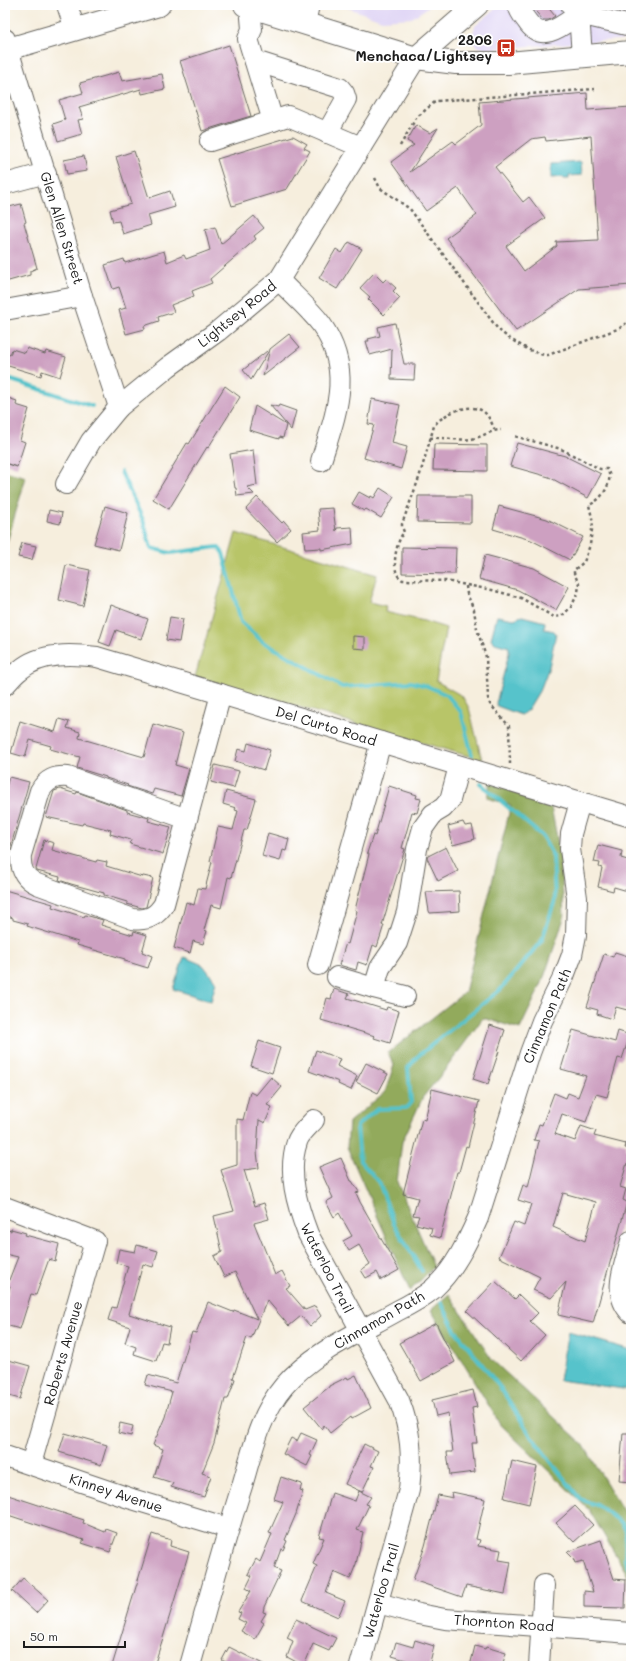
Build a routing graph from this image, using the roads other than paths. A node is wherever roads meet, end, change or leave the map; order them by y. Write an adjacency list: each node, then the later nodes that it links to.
1 (67, 5): 9 (street)
2 (159, 5): 9 (main road)
3 (248, 5): 7 (main road); 14 (street)
4 (518, 5): 6 (street)
5 (470, 7): 13 (main road)
6 (575, 10): 8 (street); 12 (street)
7 (307, 14): 13 (main road)
8 (631, 26)
9 (75, 29): 10 (main road)
10 (6, 46): 19 (street, Glen Allen Street)
11 (631, 52): 12 (main road)
12 (582, 56): 13 (main road)
13 (416, 58): 18 (street, Lightsey Road)
14 (255, 61): 15 (street); 16 (street)
15 (273, 121): 16 (street); 17 (street)
16 (327, 133): 18 (street)
17 (210, 141)
18 (361, 147): 21 (street, Lightsey Road)
19 (46, 173): 20 (street); 22 (street, Glen Allen Street)
20 (5, 184)
21 (279, 280): 24 (street, Lightsey Road); 25 (street)
22 (82, 296): 23 (street); 24 (street, Glen Allen Street)
23 (5, 310)
24 (119, 407): 26 (street, Lightsey Road)
25 (321, 461)
26 (66, 484)
27 (5, 685): 28 (street, Del Curto Road)
28 (221, 694): 29 (street, Del Curto Road); 33 (street)
29 (381, 742): 30 (street, Del Curto Road); 34 (street)
30 (459, 766): 31 (street, Del Curto Road); 36 (street)
31 (580, 802): 32 (street, Del Curto Road); 42 (street, Cinnamon Path)
32 (631, 817)
33 (187, 819): 33 (street)
34 (318, 965)
35 (337, 977): 36 (street)
36 (374, 988): 37 (street)
37 (405, 996)
38 (314, 1120): 42 (street, Waterloo Trail)
39 (5, 1207): 44 (street, Roberts Avenue)
40 (630, 1250): 41 (street)
41 (631, 1313)
42 (360, 1332): 45 (street, Cinnamon Path); 47 (street, Waterloo Trail)
43 (5, 1456): 44 (street, Kinney Avenue)
44 (31, 1464): 45 (street, Kinney Avenue)
45 (228, 1528): 50 (street, Cinnamon Path)
46 (544, 1585): 48 (street)
47 (378, 1603): 48 (street, Thornton Road); 51 (street, Waterloo Trail)
48 (542, 1626): 49 (street, Thornton Road); 52 (street)
49 (631, 1632)
50 (190, 1666)
51 (360, 1666)
52 (539, 1666)

